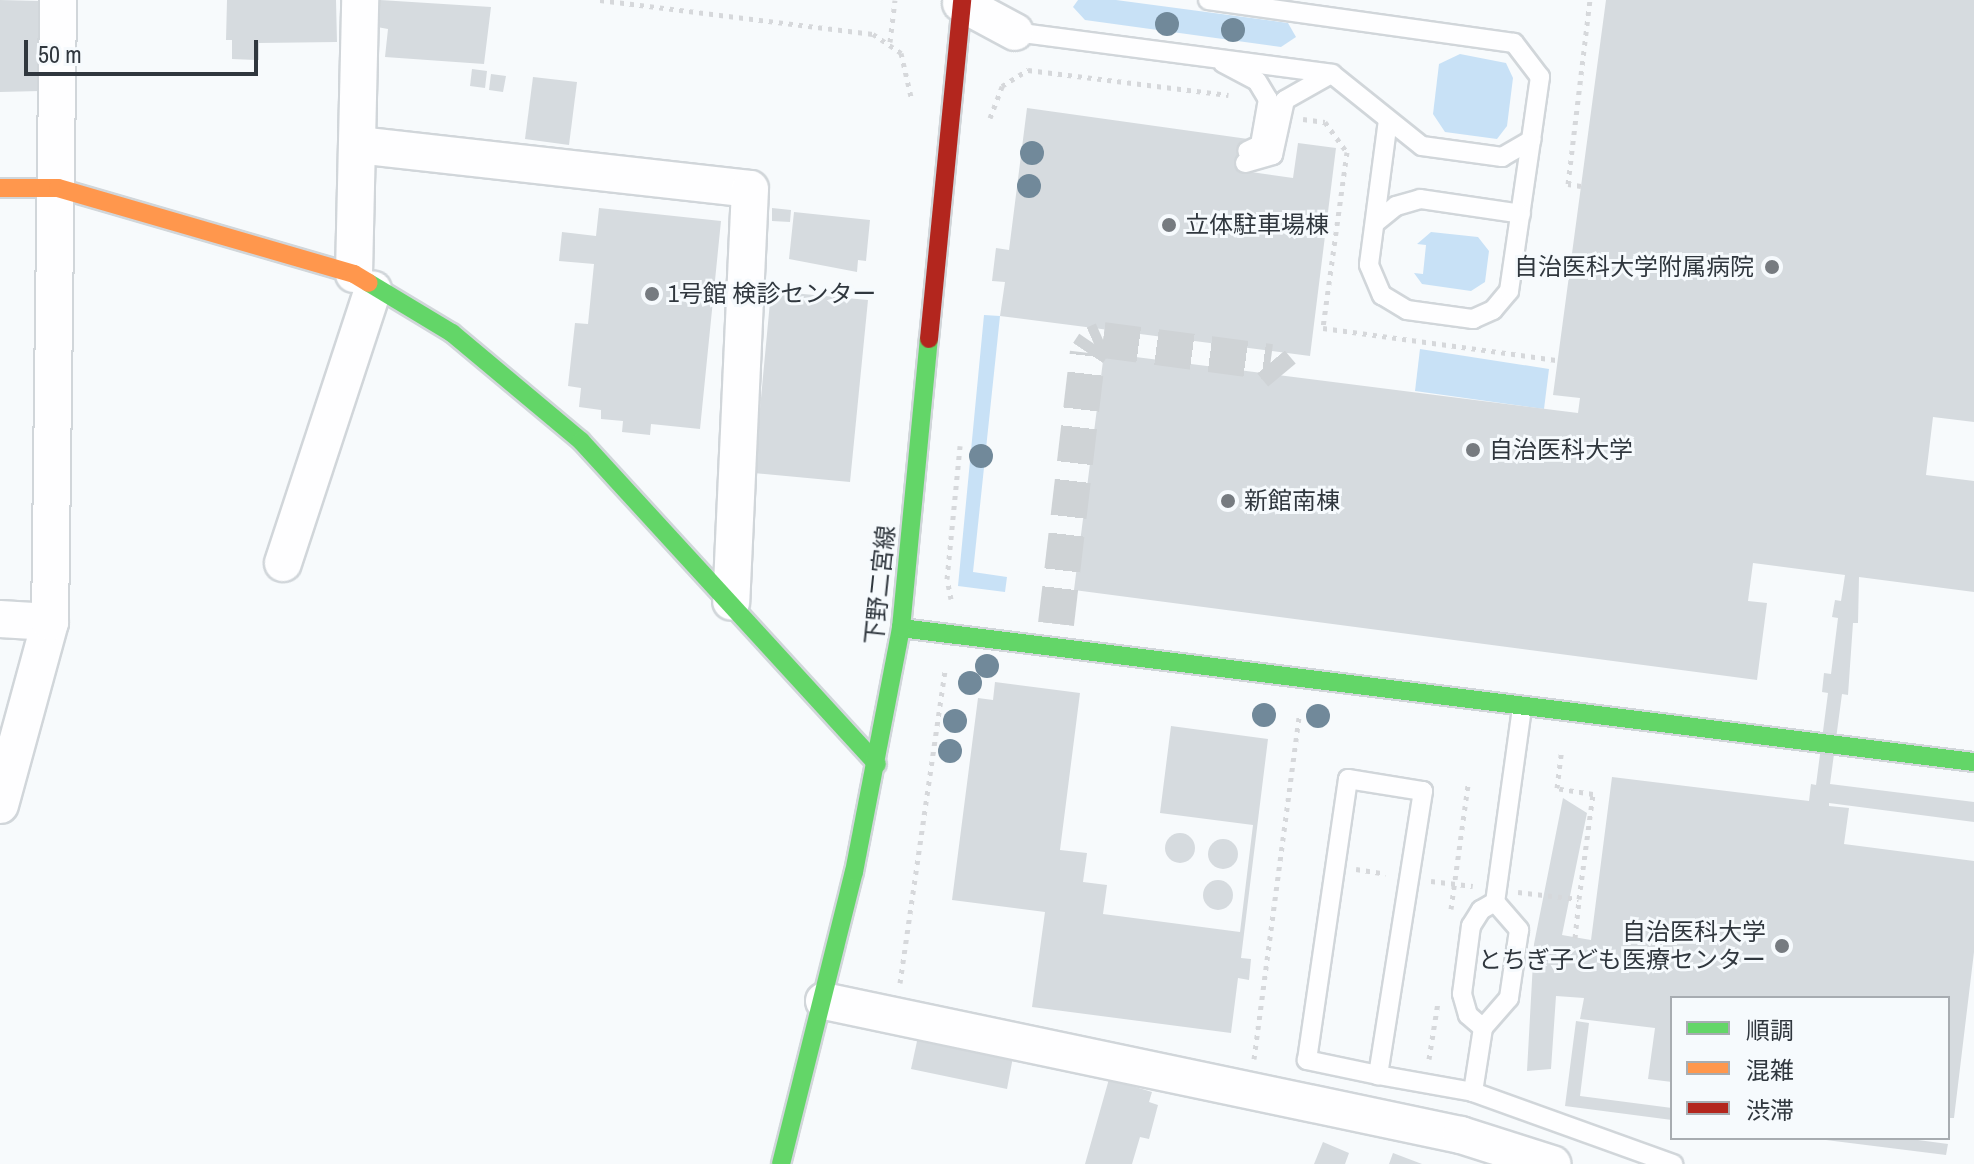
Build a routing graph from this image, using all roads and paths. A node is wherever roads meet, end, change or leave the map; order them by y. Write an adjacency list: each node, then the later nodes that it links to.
1 (58, 0): 25 (street)
2 (360, 0): 22 (street)
3 (600, 0): 13 (path)
4 (895, 0): 13 (path)
5 (1208, 0): 10 (lane)
6 (1295, 0): 10 (lane)
7 (1328, 0): 11 (lane)
8 (1590, 0): 23 (path)
9 (957, 1): 12 (street); 36 (street, 下野二宮線)
10 (1271, 9): 11 (lane)
11 (1342, 19): 21 (lane)
12 (1015, 32): 14 (lane)
13 (890, 42): 17 (path)
14 (1212, 57): 15 (lane); 15 (lane)
15 (1332, 74): 19 (lane)
16 (1240, 97): 20 (path)
17 (911, 113)
18 (1292, 117): 29 (path)
19 (1388, 120): 21 (lane); 27 (lane)
20 (989, 135)
21 (1531, 140): 26 (lane)
22 (358, 145): 28 (street); 33 (street)
23 (1581, 186)
24 (0, 188): 25 (street)
25 (58, 188): 28 (street); 35 (street)
26 (1521, 214): 27 (lane); 27 (lane)
27 (1375, 223)
28 (364, 281): 31 (street); 33 (street)
29 (1558, 360)
30 (960, 436): 32 (path)
31 (283, 563)
32 (952, 595)
33 (731, 602): 41 (street)
34 (0, 619): 35 (street)
35 (50, 622): 42 (street)
36 (901, 628): 38 (street); 41 (street, 下野二宮線)
37 (944, 675): 46 (path)
38 (1522, 708): 40 (street); 44 (lane)
39 (1299, 714): 50 (path)
40 (1974, 762)
41 (877, 764): 47 (street, 下野二宮線)
42 (0, 805)
43 (1579, 899): 45 (path)
44 (1495, 902): 48 (lane); 48 (lane)
45 (1575, 938)
46 (899, 986)
47 (824, 1001): 50 (street); 52 (street, 下野二宮線)
48 (1483, 1028): 51 (lane)
49 (1378, 1075): 49 (lane); 51 (lane)
50 (1250, 1091): 53 (street)
51 (1473, 1092): 54 (lane)
52 (781, 1164)
53 (1552, 1164)
54 (1673, 1164)

